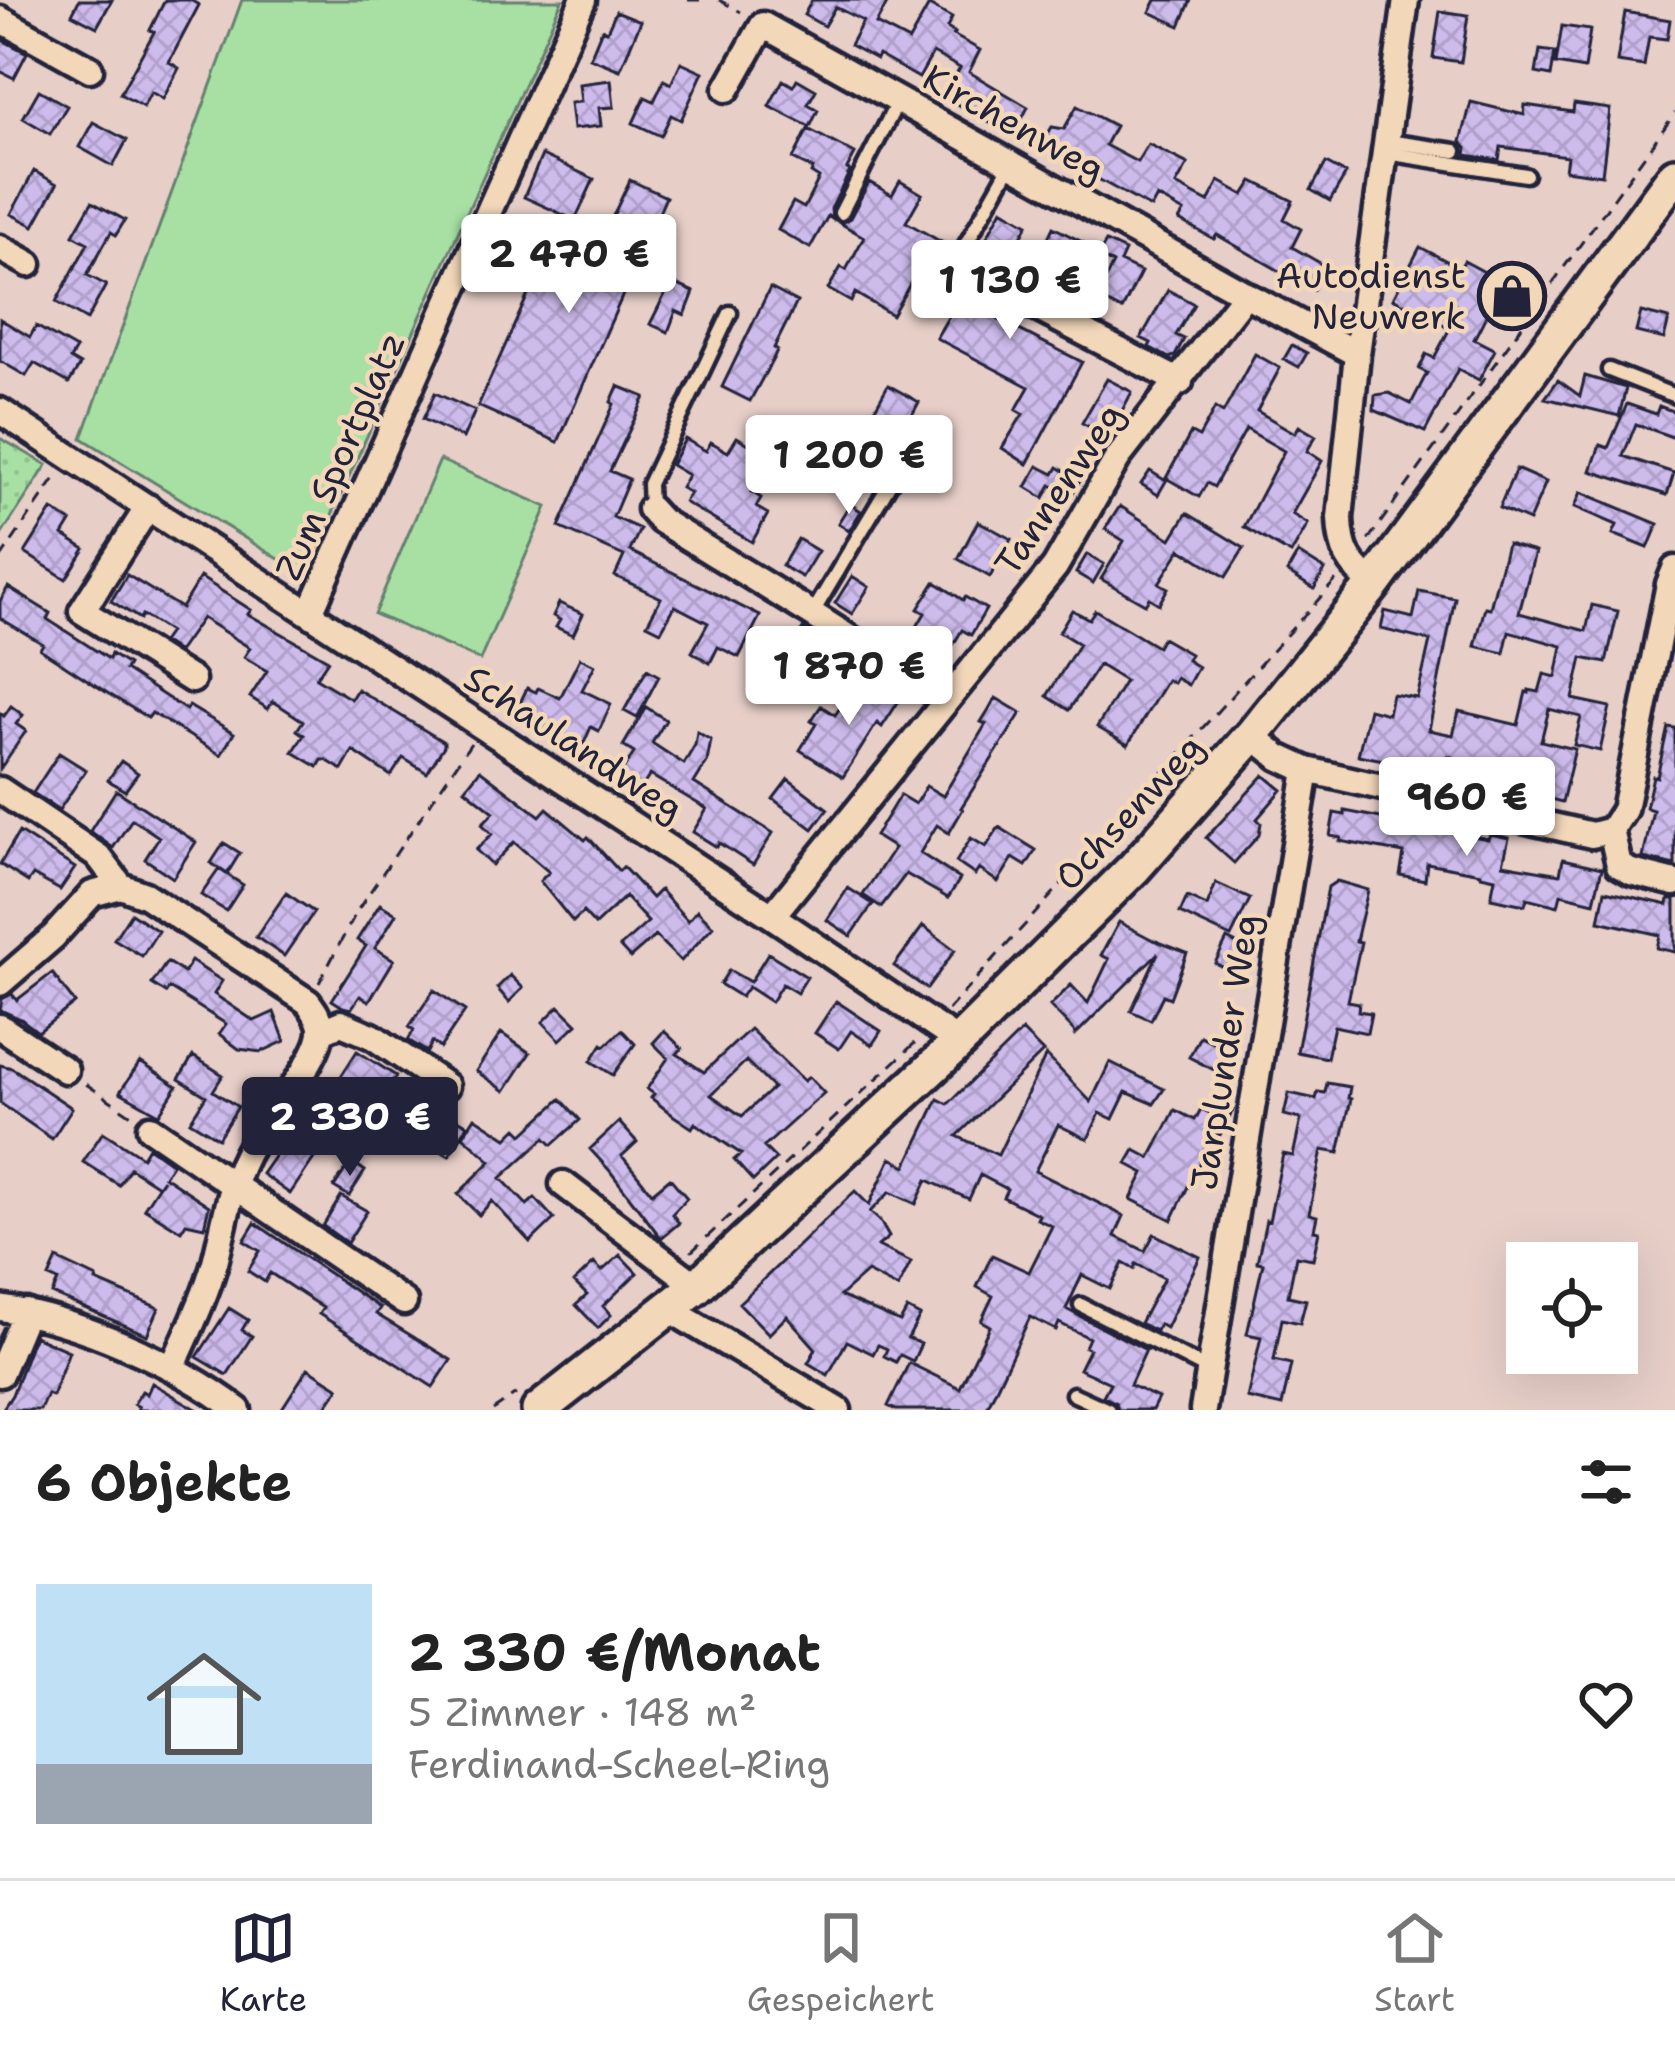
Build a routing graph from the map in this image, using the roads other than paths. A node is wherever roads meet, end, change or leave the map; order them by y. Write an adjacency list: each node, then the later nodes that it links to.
1 (583, 0): 29 (street, Zum Sportplatz)
2 (1406, 0): 7 (street)
3 (0, 19): 4 (street)
4 (90, 69)
5 (727, 89): 6 (street, Kirchenweg)
6 (899, 100): 9 (street, Kirchenweg); 12 (lane)
7 (1386, 147): 8 (lane); 11 (lane); 19 (street)
8 (1455, 151)
9 (1011, 163): 15 (lane); 16 (street, Kirchenweg)
10 (1675, 175): 28 (main road, Ochsenweg)
11 (1526, 176)
12 (841, 213)
13 (0, 248): 14 (street)
14 (29, 264)
15 (938, 294)
16 (1245, 294): 19 (street, Kirchenweg); 21 (street, Tannenweg)
17 (1031, 305): 21 (street, Tannenweg)
18 (730, 313): 26 (lane)
19 (1357, 354): 28 (street)
20 (1609, 370): 22 (lane)
21 (1180, 382): 32 (street, Tannenweg)
22 (1675, 396)
23 (0, 411): 25 (street, Schaulandweg)
24 (895, 475): 30 (lane)
25 (148, 507): 29 (street, Schaulandweg); 31 (street)
26 (650, 509): 30 (street)
27 (1675, 569): 36 (street)
28 (1362, 575): 33 (main road, Ochsenweg)
29 (310, 613): 39 (street, Schaulandweg)
30 (812, 614): 32 (street)
31 (192, 680)
32 (946, 700): 39 (street, Tannenweg)
33 (1252, 735): 34 (street); 43 (main road, Ochsenweg)
34 (1307, 770): 36 (street); 55 (street, Jarplunder Weg)
35 (0, 790): 38 (street)
36 (1611, 830): 37 (street)
37 (1675, 883)
38 (121, 886): 40 (street); 42 (street)
39 (772, 916): 43 (street, Schaulandweg)
40 (0, 983)
41 (0, 1027): 44 (street)
42 (322, 1031): 45 (street); 48 (street)
43 (947, 1034): 49 (main road, Ochsenweg)
44 (64, 1070)
45 (446, 1086)
46 (150, 1128): 48 (street)
47 (562, 1184): 49 (street)
48 (234, 1185): 50 (street); 54 (street)
49 (682, 1286): 58 (main road, Ochsenweg); 60 (street)
50 (404, 1302)
51 (1081, 1304): 55 (lane)
52 (0, 1308): 53 (street)
53 (26, 1312): 54 (street); 56 (street)
54 (172, 1366): 59 (street)
55 (1210, 1370): 62 (street, Jarplunder Weg)
56 (0, 1374)
57 (1073, 1394): 61 (lane)
58 (535, 1397)
59 (224, 1406)
60 (838, 1410)
61 (1108, 1410)
62 (1203, 1410)

